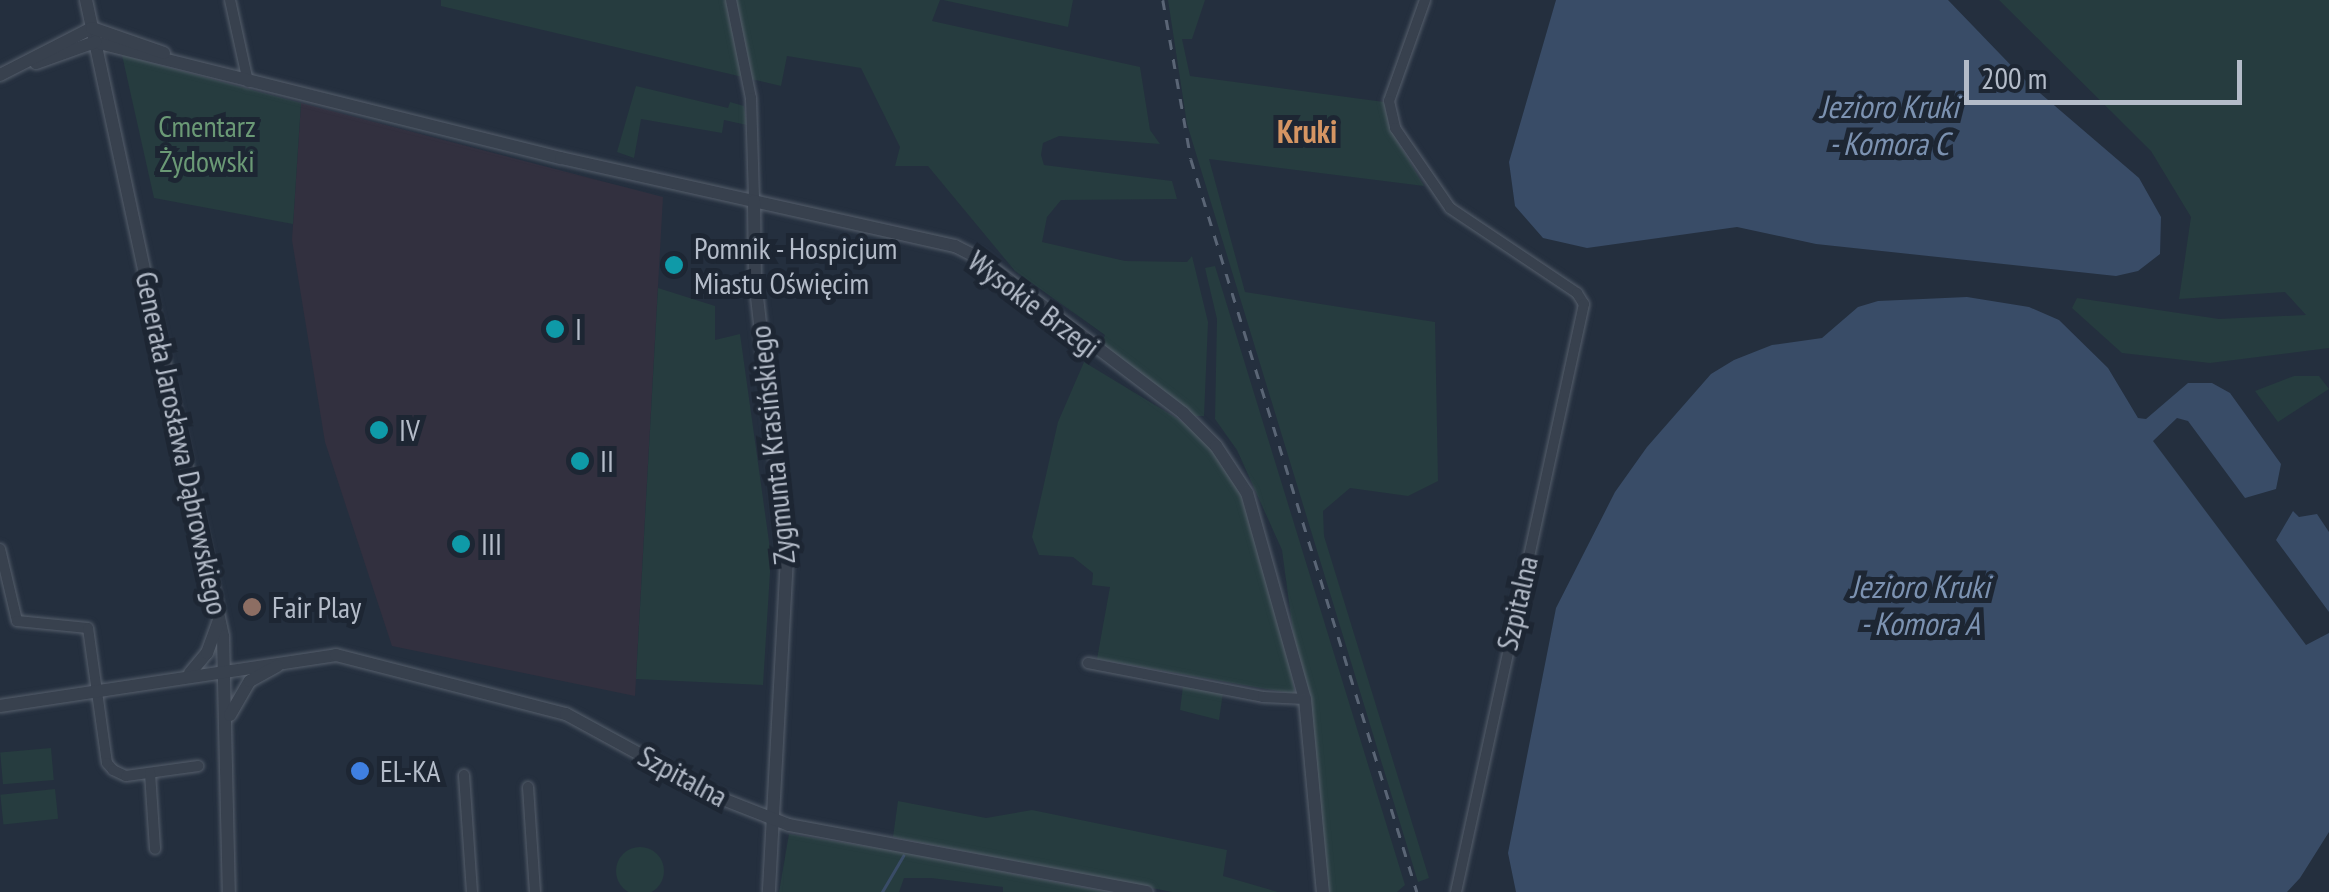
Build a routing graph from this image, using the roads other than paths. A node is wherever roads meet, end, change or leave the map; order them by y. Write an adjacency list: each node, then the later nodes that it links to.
1 (86, 0): 5 (street, Generała Jarosława Dąbrowskiego)
2 (230, 0): 9 (street)
3 (731, 0): 10 (street, Zygmunta Krasińskiego)
4 (1425, 0): 27 (street, Szpitalna)
5 (94, 35): 6 (street); 7 (street, Generała Jarosława Dąbrowskiego); 8 (street); 9 (street, Wysokie Brzegi)
6 (61, 54): 7 (street); 8 (street)
7 (101, 72): 12 (street, Generała Jarosława Dąbrowskiego)
8 (0, 75)
9 (248, 82): 10 (street, Wysokie Brzegi)
10 (754, 201): 18 (street, Wysokie Brzegi); 25 (street, Zygmunta Krasińskiego)
11 (0, 549): 17 (street)
12 (220, 615): 15 (street, Generała Jarosława Dąbrowskiego); 16 (street)
13 (292, 658): 15 (street, Szpitalna); 20 (street); 25 (street, Szpitalna)
14 (1088, 663): 18 (street)
15 (226, 668): 16 (street, Szpitalna); 20 (street, Generała Jarosława Dąbrowskiego)
16 (190, 673): 17 (street, Szpitalna)
17 (97, 690): 19 (street, Szpitalna); 22 (street)
18 (1306, 699): 33 (street, Wysokie Brzegi)
19 (0, 706)
20 (229, 717): 28 (street, Generała Jarosława Dąbrowskiego)
21 (198, 766): 22 (street)
22 (150, 773): 26 (street)
23 (464, 775): 29 (street)
24 (528, 788): 30 (street)
25 (770, 818): 31 (street, Zygmunta Krasińskiego); 32 (street, Szpitalna)
26 (155, 849)
27 (1456, 890): 34 (street, Szpitalna)
28 (229, 892)
29 (472, 892)
30 (535, 892)
31 (768, 892)
32 (1147, 892)
33 (1323, 892)
34 (1442, 892)

